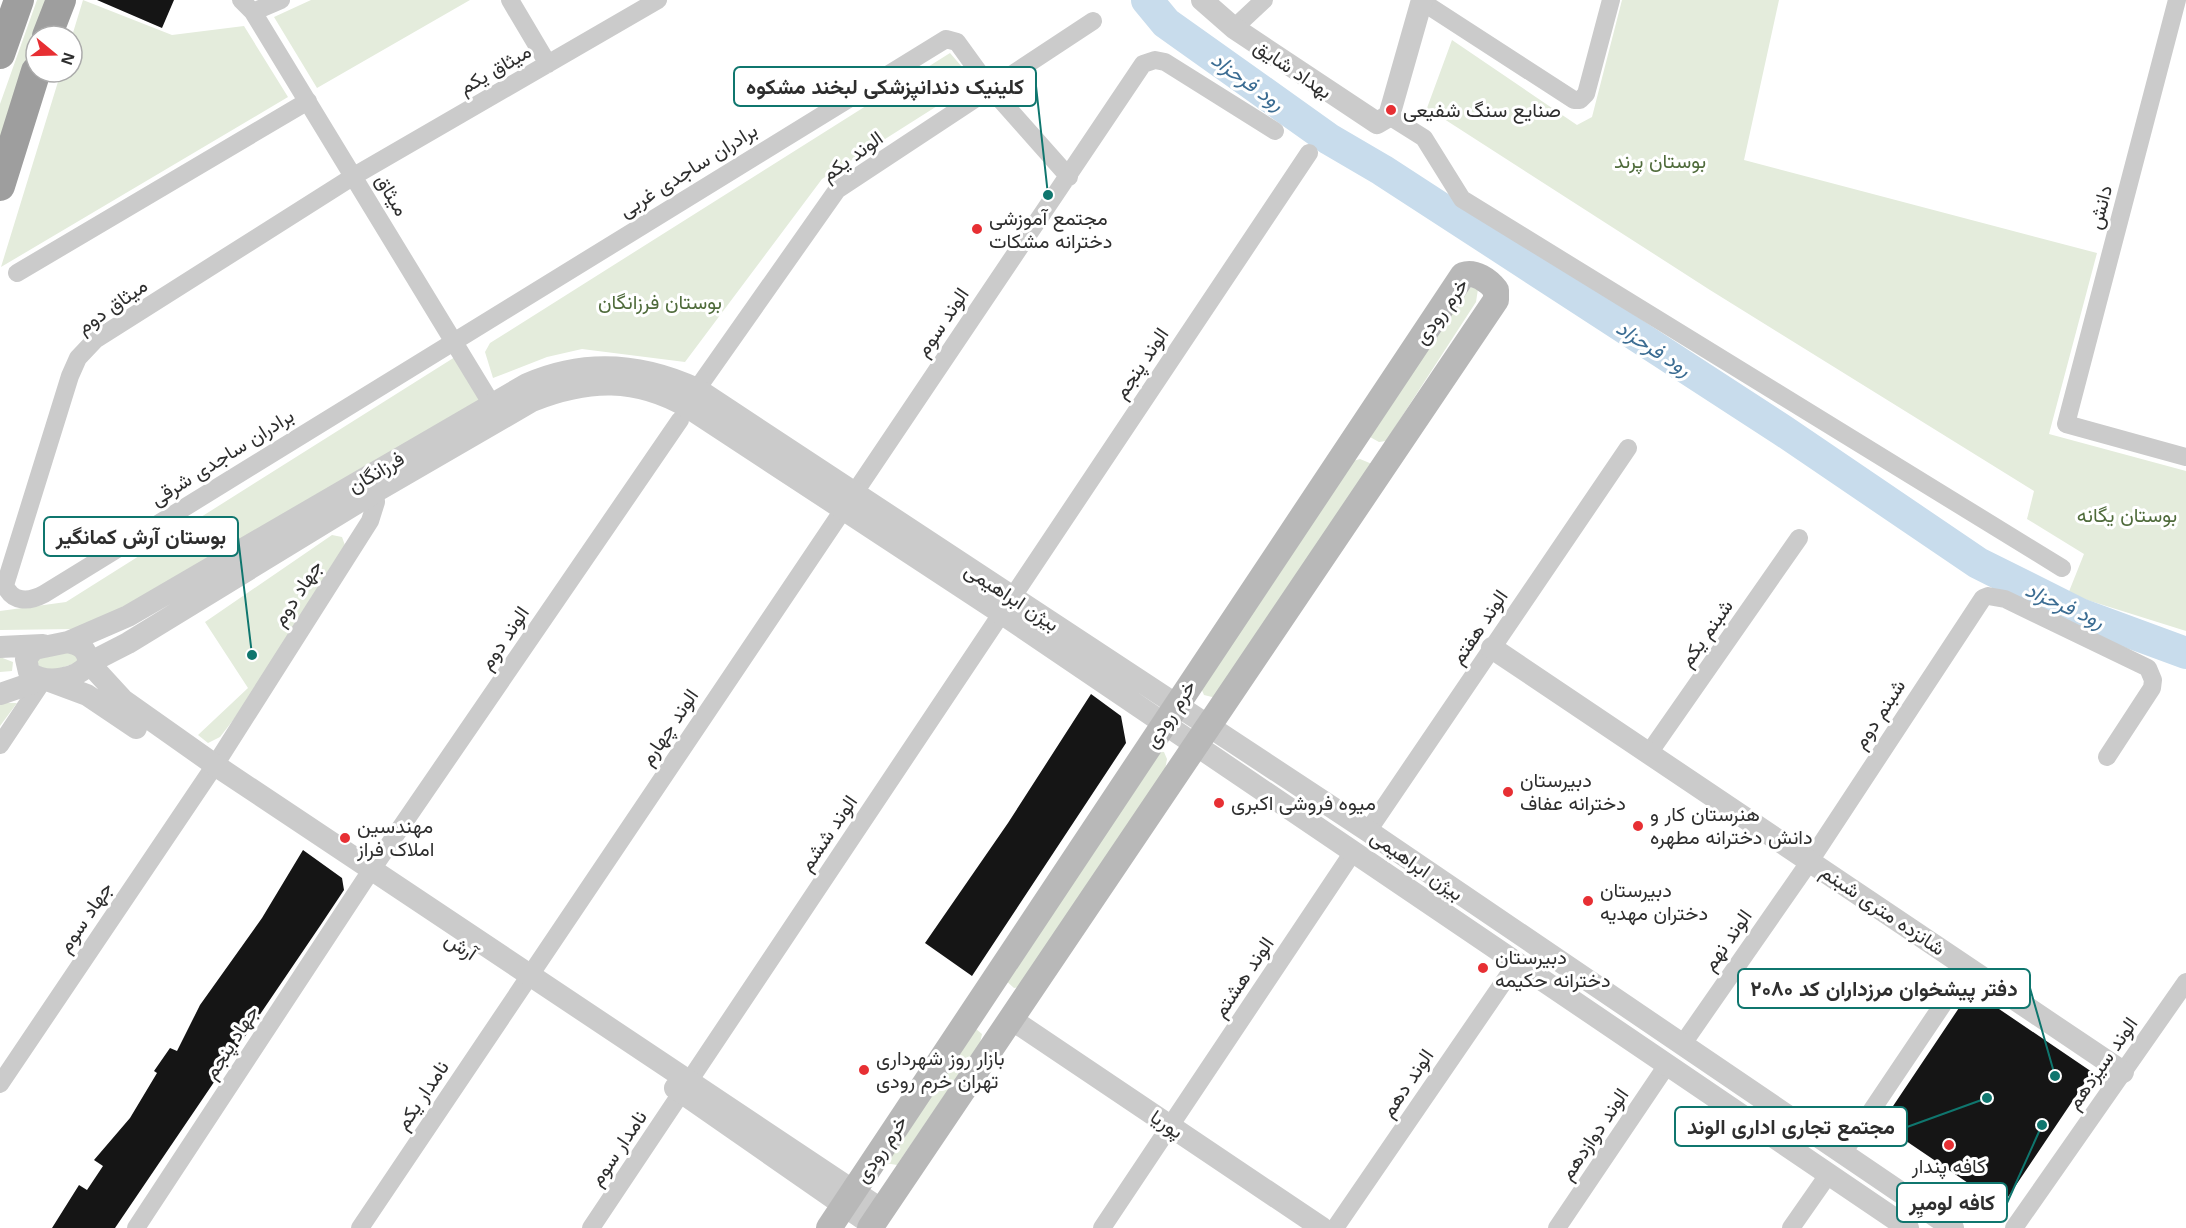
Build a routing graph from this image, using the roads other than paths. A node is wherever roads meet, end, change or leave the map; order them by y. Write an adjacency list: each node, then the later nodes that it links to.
1 (19, 0): 15 (highway)
2 (61, 0): 13 (highway)
3 (281, 0): 11 (street)
4 (510, 0): 16 (street)
5 (658, 0): 16 (street, میثاق یکم)
6 (1202, 0): 14 (street, بهداد شایق)
7 (1264, 0): 14 (street)
8 (1611, 0): 10 (street)
9 (2177, 0): 32 (street, دانش)
10 (1421, 1): 20 (street)
11 (247, 6): 19 (street, میثاق)
12 (1093, 21): 18 (street, الوند یکم)
13 (52, 24)
14 (1234, 28): 20 (street, بهداد شایق)
15 (0, 54)
16 (548, 64): 23 (street, میثاق یکم)
17 (32, 84): 25 (highway)
18 (991, 89): 24 (street); 27 (street, برادران ساجدی غربی); 28 (street, الوند یکم)
19 (308, 101): 23 (street, میثاق); 26 (street)
20 (1389, 116): 37 (street)
21 (1275, 131): 24 (street, الوند سوم)
22 (1309, 153): 39 (street, الوند پنجم)
23 (354, 176): 27 (street, میثاق); 38 (street, میثاق دوم)
24 (1069, 177): 35 (street, الوند سوم)
25 (0, 186)
26 (17, 273)
27 (454, 340): 29 (street, میثاق); 38 (street, برادران ساجدی شرقی)
28 (688, 406): 29 (street, فرزانگان); 35 (street, بیژن ابراهیمی); 56 (street, الوند دوم)
29 (494, 411): 34 (street, فرزانگان)
30 (1355, 438): 33 (main road); 33 (main road, خرم رودی); 47 (main road, خرم رودی)
31 (1628, 447): 43 (street, الوند هفتم)
32 (2186, 457)
33 (1388, 460): 48 (main road, خرم رودی)
34 (370, 485): 40 (street, فرزانگان); 44 (street, فرزانگان); 52 (street, جهاد دوم)
35 (848, 501): 39 (street, بیژن ابراهیمی); 60 (street, الوند چهارم)
36 (1799, 537): 50 (street, شبنم یکم)
37 (2062, 568)
38 (12, 596)
39 (1006, 605): 47 (street, بیژن ابراهیمی); 68 (street, الوند ششم)
40 (68, 642): 41 (street, فرزانگان); 44 (street, آرش)
41 (44, 645): 42 (street); 45 (street)
42 (0, 647)
43 (1492, 648): 50 (street, شانزده متری شبنم); 53 (street, الوند هفتم)
44 (88, 663): 45 (street, فرزانگان); 52 (street, آرش)
45 (44, 679): 46 (street); 49 (street); 52 (street, آرش)
46 (0, 694)
47 (1170, 714): 48 (street, بیژن ابراهیمی); 62 (main road, خرم رودی)
48 (1202, 736): 53 (street, بیژن ابراهیمی); 54 (street, بیژن ابراهیمی); 63 (main road, خرم رودی)
49 (0, 745)
50 (1649, 753): 55 (street, شانزده متری شبنم)
51 (2107, 757): 55 (street, شبنم دوم)
52 (211, 770): 56 (street, آرش); 67 (street, جهاد سوم)
53 (1368, 831): 54 (street); 57 (street, بیژن ابراهیمی)
54 (1353, 852): 58 (street, بیژن ابراهیمی); 69 (street, الوند هشتم)
55 (1810, 861): 59 (street, شانزده متری شبنم); 64 (street, الوند نهم)
56 (368, 875): 60 (street, آرش); 74 (street, جهاد پنجم)
57 (1531, 944): 58 (street); 64 (street, بیژن ابراهیمی)
58 (1515, 964): 65 (street, بیژن ابراهیمی); 80 (street, الوند دهم)
59 (1968, 967): 66 (street, شانزده متری شبنم); 70 (street)
60 (526, 981): 68 (street, آرش); 75 (street, نامدار یکم)
61 (2186, 982): 66 (street, الوند سیزدهم)
62 (981, 999): 63 (main road); 72 (main road, خرم رودی)
63 (1011, 1019): 69 (street, پوریا); 73 (main road, خرم رودی)
64 (1682, 1045): 65 (street); 70 (street, بیژن ابراهیمی)
65 (1667, 1065): 71 (street, بیژن ابراهیمی); 81 (street, الوند دوازدهم)
66 (2123, 1071): 85 (street, الوند سیزدهم)
67 (0, 1084)
68 (686, 1086): 72 (street, آرش); 76 (street, نامدار سوم)
69 (1170, 1126): 78 (street, الوند هشتم); 79 (street, پوریا)
70 (1843, 1153): 71 (street); 84 (street, بیژن ابراهیمی)
71 (1828, 1175): 82 (street); 83 (street, بیژن ابراهیمی)
72 (848, 1198): 73 (street, آرش); 77 (main road, خرم رودی)
73 (875, 1221)
74 (136, 1228)
75 (360, 1228)
76 (591, 1228)
77 (829, 1228)
78 (1102, 1228)
79 (1322, 1228)
80 (1335, 1228)
81 (1557, 1228)
82 (1791, 1228)
83 (1908, 1228)
84 (1953, 1228)
85 (2014, 1228)

